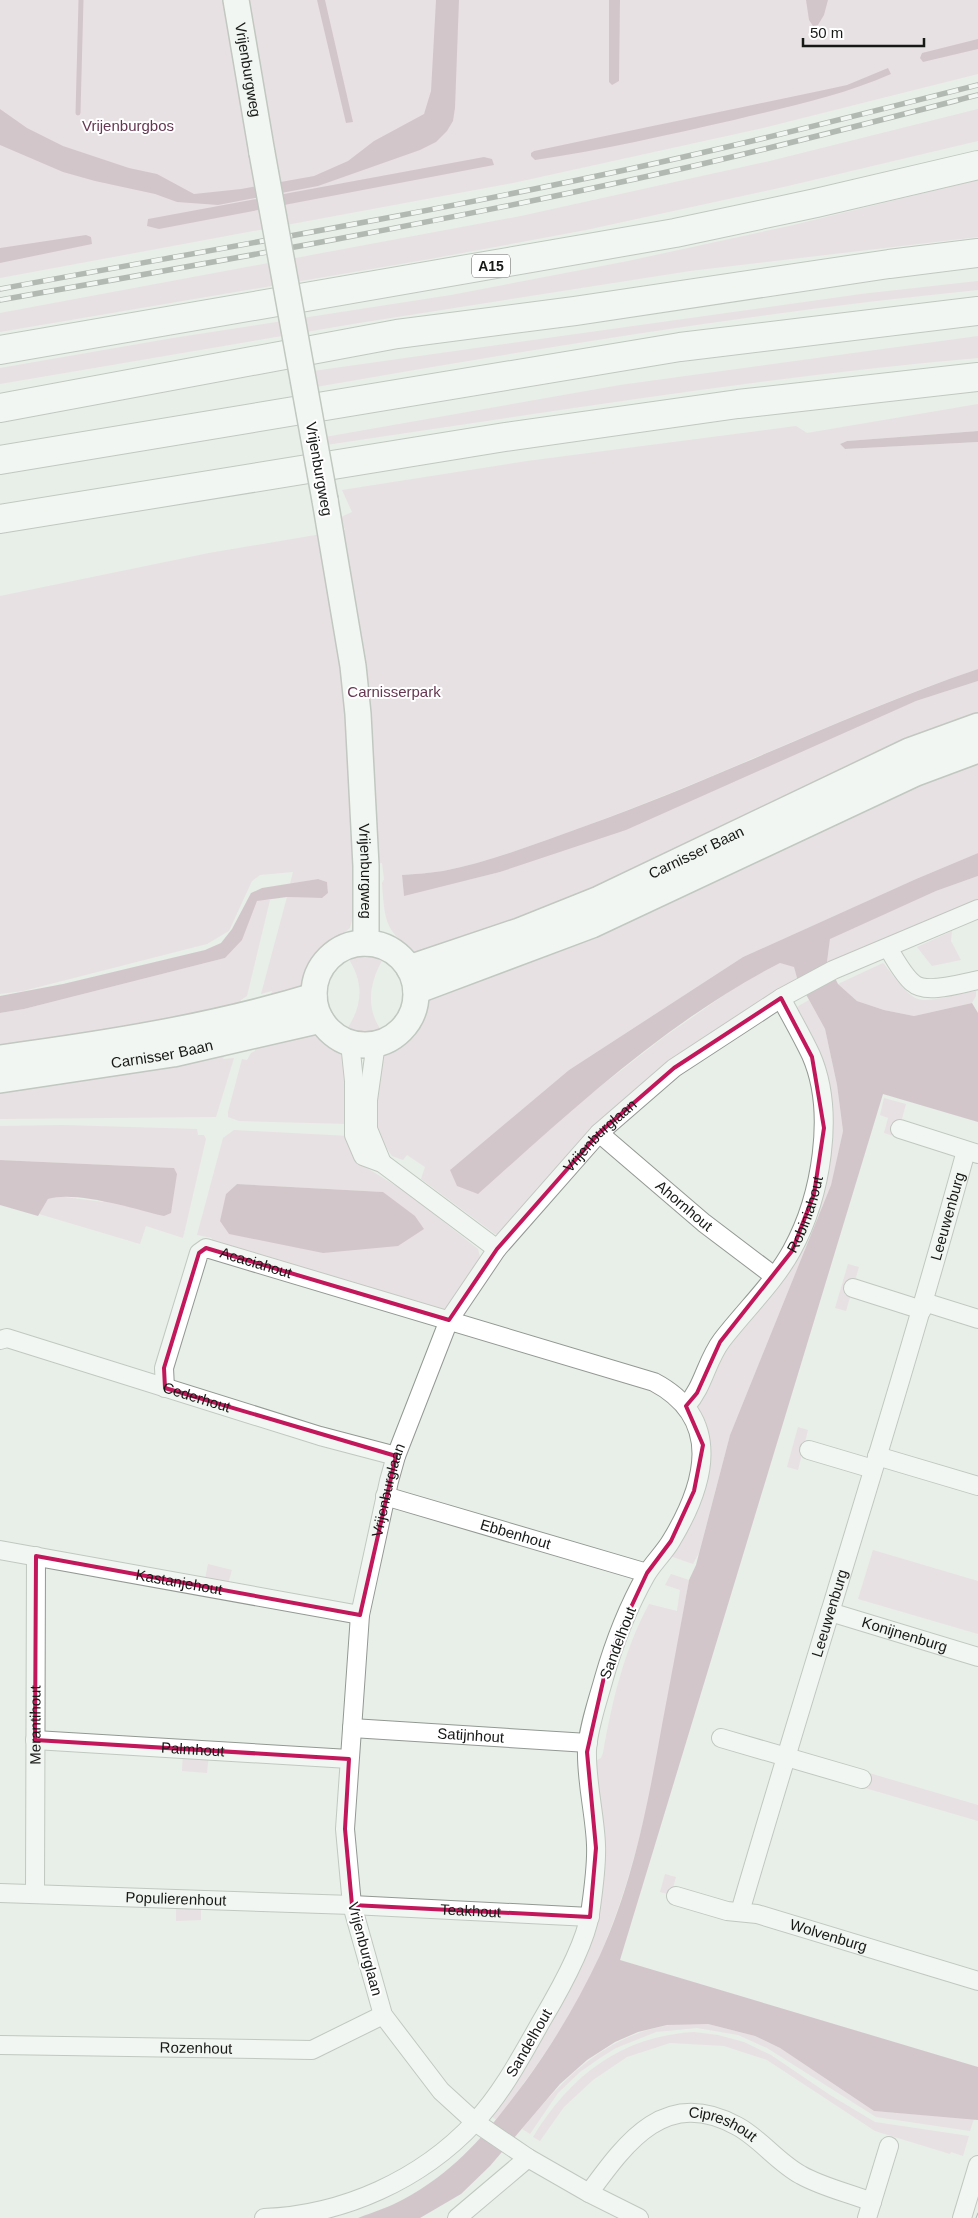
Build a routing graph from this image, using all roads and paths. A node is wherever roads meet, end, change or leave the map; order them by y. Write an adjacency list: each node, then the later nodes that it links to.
1 (236, 0): 15 (main road, Vrijenburgweg, bridge)
2 (978, 165): 5 (highway, A15)
3 (978, 253): 7 (highway)
4 (978, 311): 8 (highway)
5 (0, 350)
6 (978, 377): 9 (highway)
7 (0, 408)
8 (0, 460)
9 (333, 463): 10 (highway); 11 (highway)
10 (0, 499)
11 (0, 519)
12 (978, 726): 17 (main road, Carnisser Baan)
13 (978, 750): 17 (main road, Carnisser Baan)
14 (978, 909): 16 (street, Vrijenburglaan)
15 (366, 942): 17 (main road); 19 (main road)
16 (888, 948): 18 (street); 20 (street, Vrijenburglaan)
17 (412, 979): 23 (main road)
18 (978, 980)
19 (314, 996): 21 (main road); 24 (main road, Carnisser Baan)
20 (781, 998): 27 (street, Vrijenburglaan); 31 (street, Robiniahout)
21 (321, 1020): 22 (main road); 25 (main road, Carnisser Baan)
22 (350, 1043): 23 (main road); 29 (street)
23 (376, 1044): 29 (street)
24 (0, 1058)
25 (0, 1080)
26 (900, 1129): 28 (street)
27 (599, 1133): 30 (street, Vrijenburglaan); 31 (street, Ahornhout)
28 (972, 1152): 33 (street, Leeuwenburg)
29 (382, 1163): 30 (street)
30 (497, 1249): 35 (street, Vrijenburglaan)
31 (774, 1276): 38 (street, Robiniahout)
32 (853, 1288): 33 (street)
33 (923, 1306): 34 (street); 41 (street, Leeuwenburg)
34 (978, 1319)
35 (449, 1320): 37 (street, Acaciahout); 38 (street, Sandelhout); 40 (street, Vrijenburglaan)
36 (0, 1340): 37 (street, Cederhout)
37 (165, 1388): 40 (street, Cederhout)
38 (686, 1406): 46 (street, Sandelhout)
39 (809, 1450): 41 (street)
40 (396, 1456): 43 (street, Vrijenburglaan)
41 (875, 1463): 42 (street); 47 (street, Leeuwenburg)
42 (978, 1486)
43 (385, 1496): 46 (street, Ebbenhout); 48 (street, Vrijenburglaan)
44 (0, 1550): 45 (street, Kastanjehout)
45 (36, 1556): 48 (street, Kastanjehout); 52 (street, Merantihout)
46 (647, 1573): 53 (street, Sandelhout)
47 (830, 1612): 49 (street, Konijnenburg); 54 (street, Leeuwenburg)
48 (360, 1615): 50 (street, Vrijenburglaan)
49 (978, 1657)
50 (352, 1728): 53 (street, Satijnhout); 55 (street, Vrijenburglaan)
51 (721, 1738): 54 (street)
52 (35, 1740): 55 (street, Palmhout); 58 (street, Merantihout)
53 (588, 1743): 62 (street, Sandelhout)
54 (786, 1756): 56 (street); 61 (street, Leeuwenburg)
55 (349, 1759): 60 (street, Vrijenburglaan)
56 (862, 1779)
57 (0, 1893): 58 (street, Populierenhout)
58 (35, 1894): 60 (street, Populierenhout)
59 (676, 1896): 61 (street, Wolvenburg)
60 (352, 1905): 62 (street, Teakhout); 64 (street, Vrijenburglaan)
61 (740, 1912): 63 (street, Wolvenburg)
62 (590, 1917): 66 (street, Sandelhout)
63 (978, 1981)
64 (383, 2015): 65 (street, Rozenhout); 66 (street, Vrijenburglaan)
65 (0, 2045)
66 (481, 2126): 68 (street, Vrijenburglaan); 72 (street, Sandelhout)
67 (889, 2146): 71 (street, Cipreshout)
68 (528, 2158): 70 (street, Vrijenburglaan); 73 (street)
69 (978, 2165): 75 (street)
70 (589, 2193): 71 (street, Cipreshout); 74 (street, Vrijenburglaan)
71 (870, 2210)
72 (264, 2218)
73 (456, 2218)
74 (639, 2218)
75 (962, 2218)

